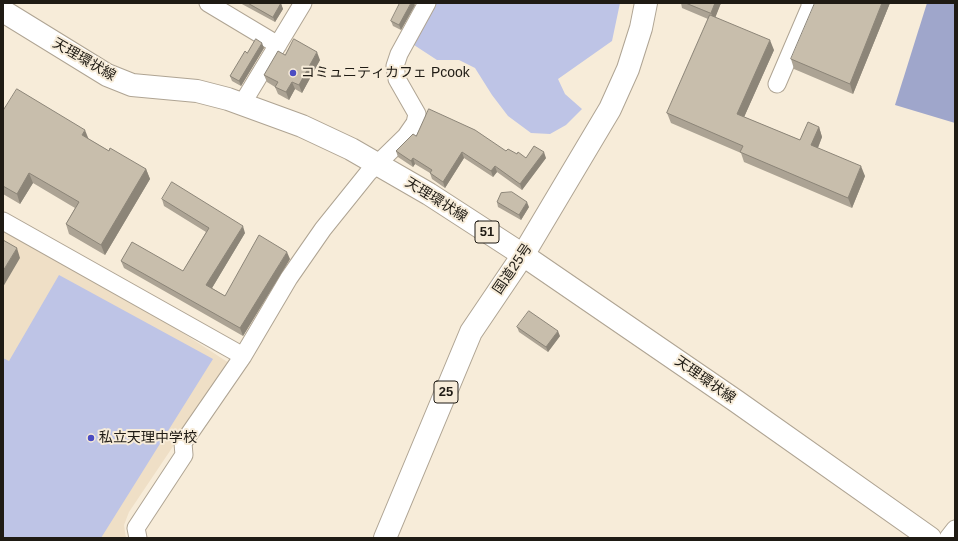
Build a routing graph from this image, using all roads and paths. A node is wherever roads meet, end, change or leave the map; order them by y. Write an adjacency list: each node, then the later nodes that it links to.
1 (208, 3): 7 (street)
2 (304, 3): 7 (street)
3 (426, 3): 10 (street)
4 (646, 3): 12 (main road, 国道25号 / 25)
5 (810, 3): 8 (street)
6 (3, 11): 9 (main road, 天理環状線 / 51)
7 (278, 45): 9 (street)
8 (777, 84)
9 (242, 104): 10 (main road, 天理環状線 / 51)
10 (377, 165): 12 (main road, 天理環状線 / 51); 13 (street)
11 (3, 221): 13 (street)
12 (523, 255): 16 (main road, 国道25号 / 25); 17 (main road, 天理環状線 / 51)
13 (244, 356): 15 (street)
14 (955, 529): 18 (street)
15 (138, 538)
16 (385, 538)
17 (930, 538)
18 (948, 538)

